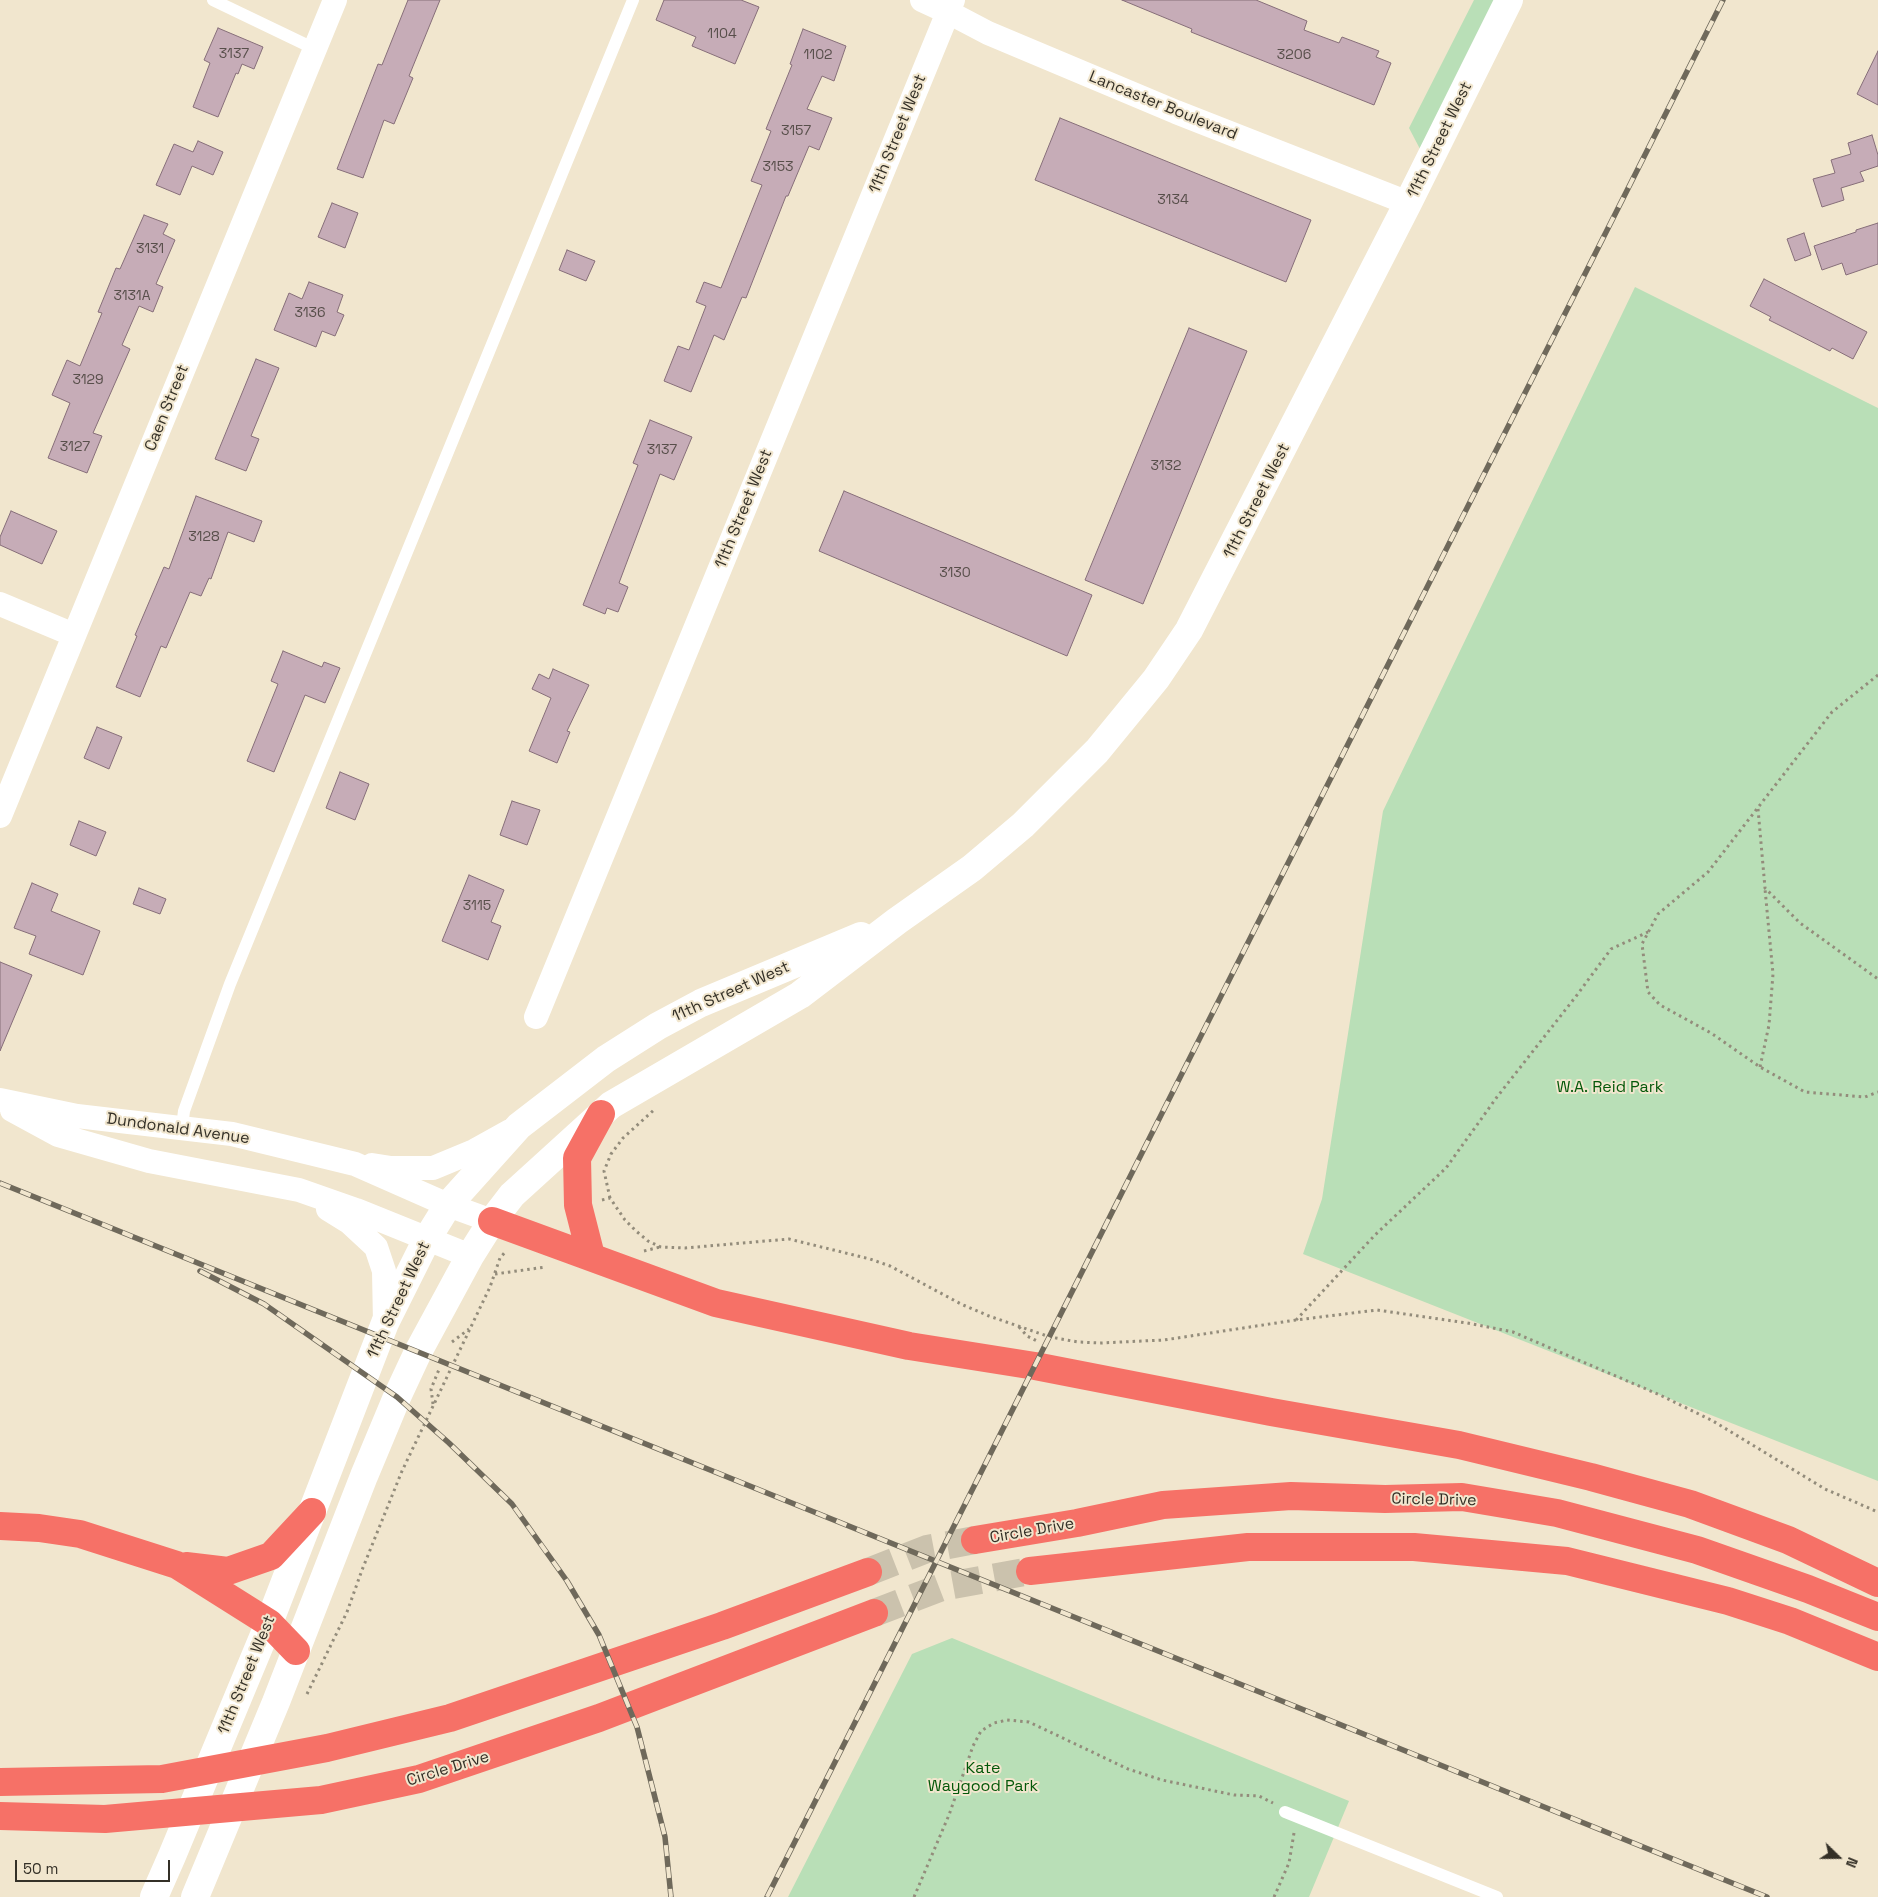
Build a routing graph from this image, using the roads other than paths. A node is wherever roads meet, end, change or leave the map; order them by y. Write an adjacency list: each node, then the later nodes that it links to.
1 (213, 0): 7 (lane)
2 (336, 0): 7 (street, Caen Street)
3 (633, 0): 17 (lane)
4 (922, 0): 6 (street, Lancaster Boulevard)
5 (1509, 0): 8 (main road, 11th Street West)
6 (950, 6): 8 (street, Lancaster Boulevard); 13 (street, 11th Street West)
7 (315, 50): 10 (street, Caen Street)
8 (1408, 204): 12 (main road, 11th Street West)
9 (0, 604): 10 (street)
10 (74, 635): 11 (street, Caen Street)
11 (0, 816)
12 (897, 921): 15 (main road, 11th Street West); 16 (main road, 11th Street West)
13 (536, 1017)
14 (0, 1101): 17 (street, Dundonald Avenue); 19 (street, Dundonald Avenue)
15 (601, 1114): 21 (main road, 11th Street West); 24 (highway)
16 (519, 1126): 18 (street, Dundonald Avenue); 20 (main road, 11th Street West)
17 (182, 1127): 18 (street, Dundonald Avenue)
18 (355, 1164): 20 (street, Dundonald Avenue)
19 (300, 1190): 22 (street, Dundonald Avenue); 25 (street, Dundonald Avenue)
20 (448, 1205): 21 (street, Dundonald Avenue); 22 (main road, 11th Street West)
21 (492, 1221): 23 (main road, 11th Street West); 24 (highway)
22 (427, 1239): 23 (street, Dundonald Avenue); 25 (main road, 11th Street West)
23 (470, 1256): 36 (main road, 11th Street West)
24 (591, 1256): 32 (highway)
25 (385, 1323): 26 (main road, 11th Street West)
26 (312, 1512): 29 (highway); 35 (main road, 11th Street West)
27 (0, 1526): 29 (highway)
28 (975, 1540): 34 (highway, Circle Drive)
29 (177, 1565): 35 (highway)
30 (1030, 1571): 37 (highway)
31 (868, 1572): 38 (highway)
32 (1878, 1583)
33 (874, 1613): 40 (highway, Circle Drive)
34 (1878, 1617)
35 (269, 1623): 36 (highway); 41 (main road, 11th Street West)
36 (296, 1651): 42 (main road, 11th Street West)
37 (1878, 1657)
38 (0, 1782)
39 (1285, 1812): 43 (lane)
40 (0, 1816)
41 (154, 1897)
42 (195, 1897)
43 (1497, 1897)

